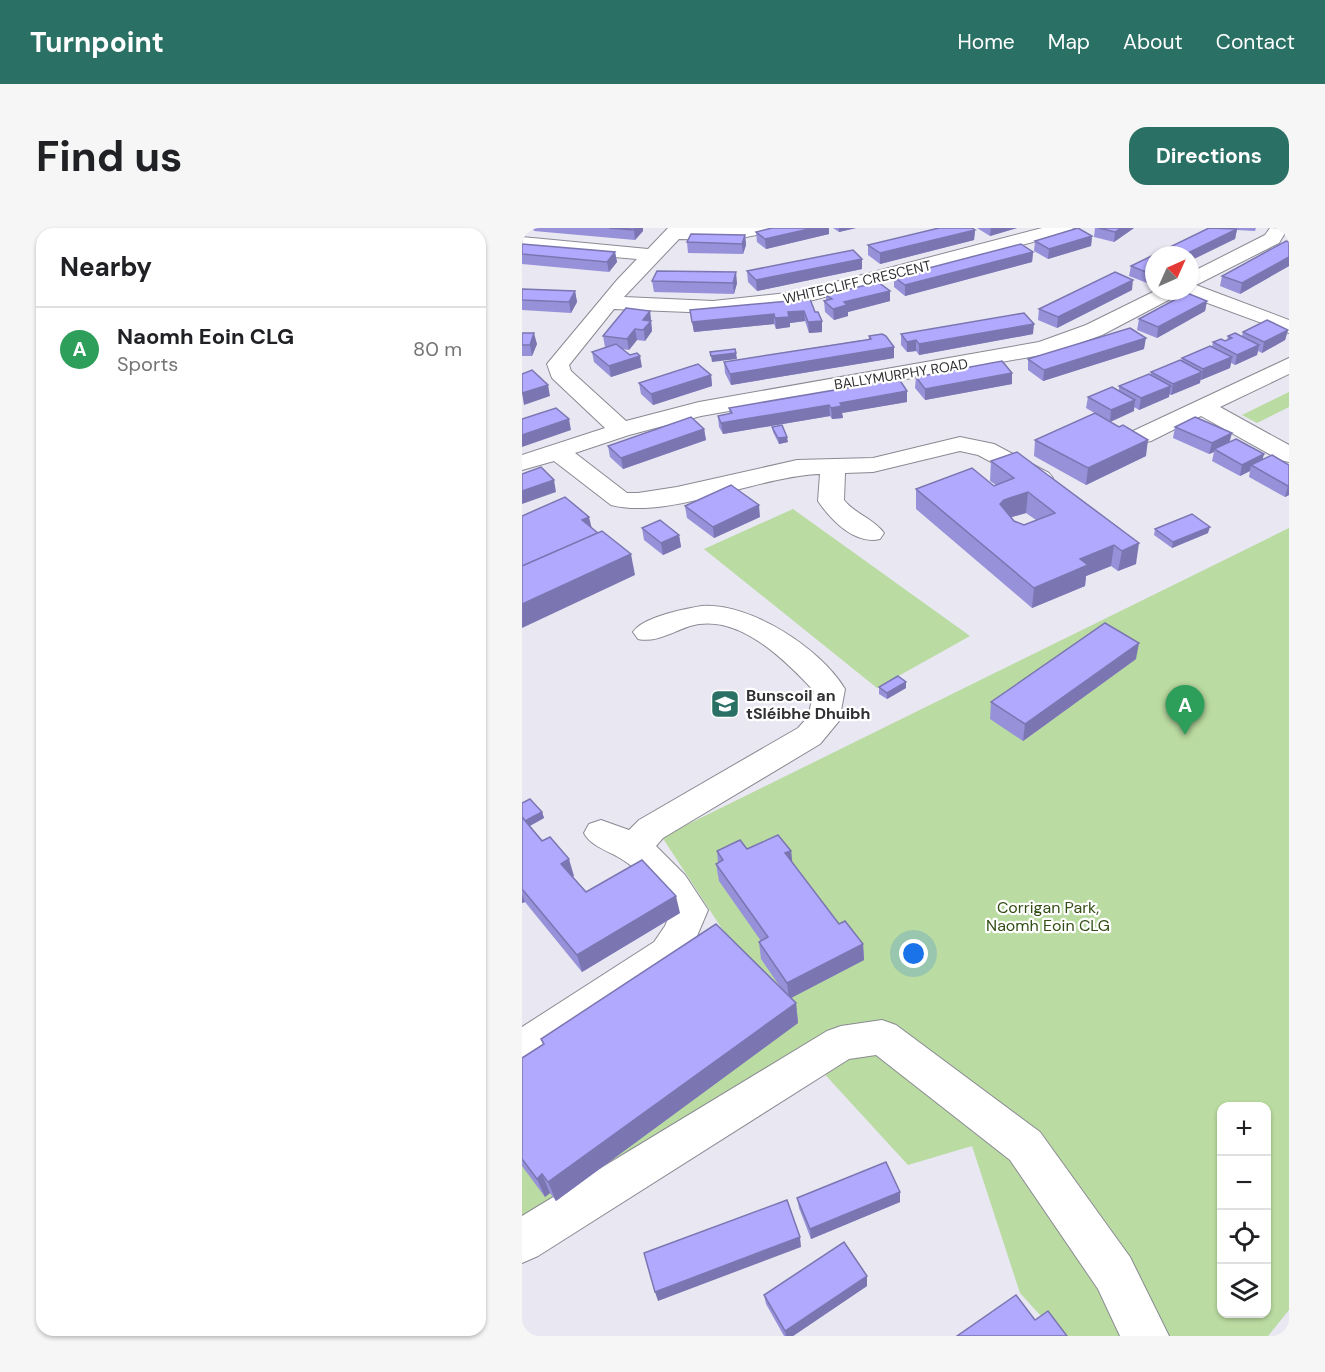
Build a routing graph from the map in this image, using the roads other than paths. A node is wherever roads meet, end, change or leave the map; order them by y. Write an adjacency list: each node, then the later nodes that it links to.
1 (765, 228): 4 (street)
2 (1064, 228): 10 (street, WHITECLIFF CRESCENT)
3 (1279, 228): 7 (street)
4 (677, 230): 6 (street)
5 (522, 243): 6 (street)
6 (652, 255): 10 (street)
7 (1199, 276)
8 (1199, 293): 11 (street)
9 (1153, 300): 14 (street, BALLYMURPHY ROAD)
10 (610, 303): 14 (street)
11 (1289, 327)
12 (1289, 365): 13 (street)
13 (1202, 407): 15 (street); 16 (street)
14 (621, 430): 17 (street, BALLYMURPHY ROAD)
15 (1142, 436)
16 (1284, 447)
17 (557, 451): 18 (street, BALLYMURPHY ROAD); 19 (street)
18 (522, 463)
19 (833, 466): 20 (street); 21 (street)
20 (1058, 490)
21 (872, 534)
22 (648, 632): 24 (street)
23 (601, 833): 24 (street)
24 (634, 848): 25 (street)
25 (522, 1048)
26 (522, 1241): 27 (street)
27 (1145, 1336)

